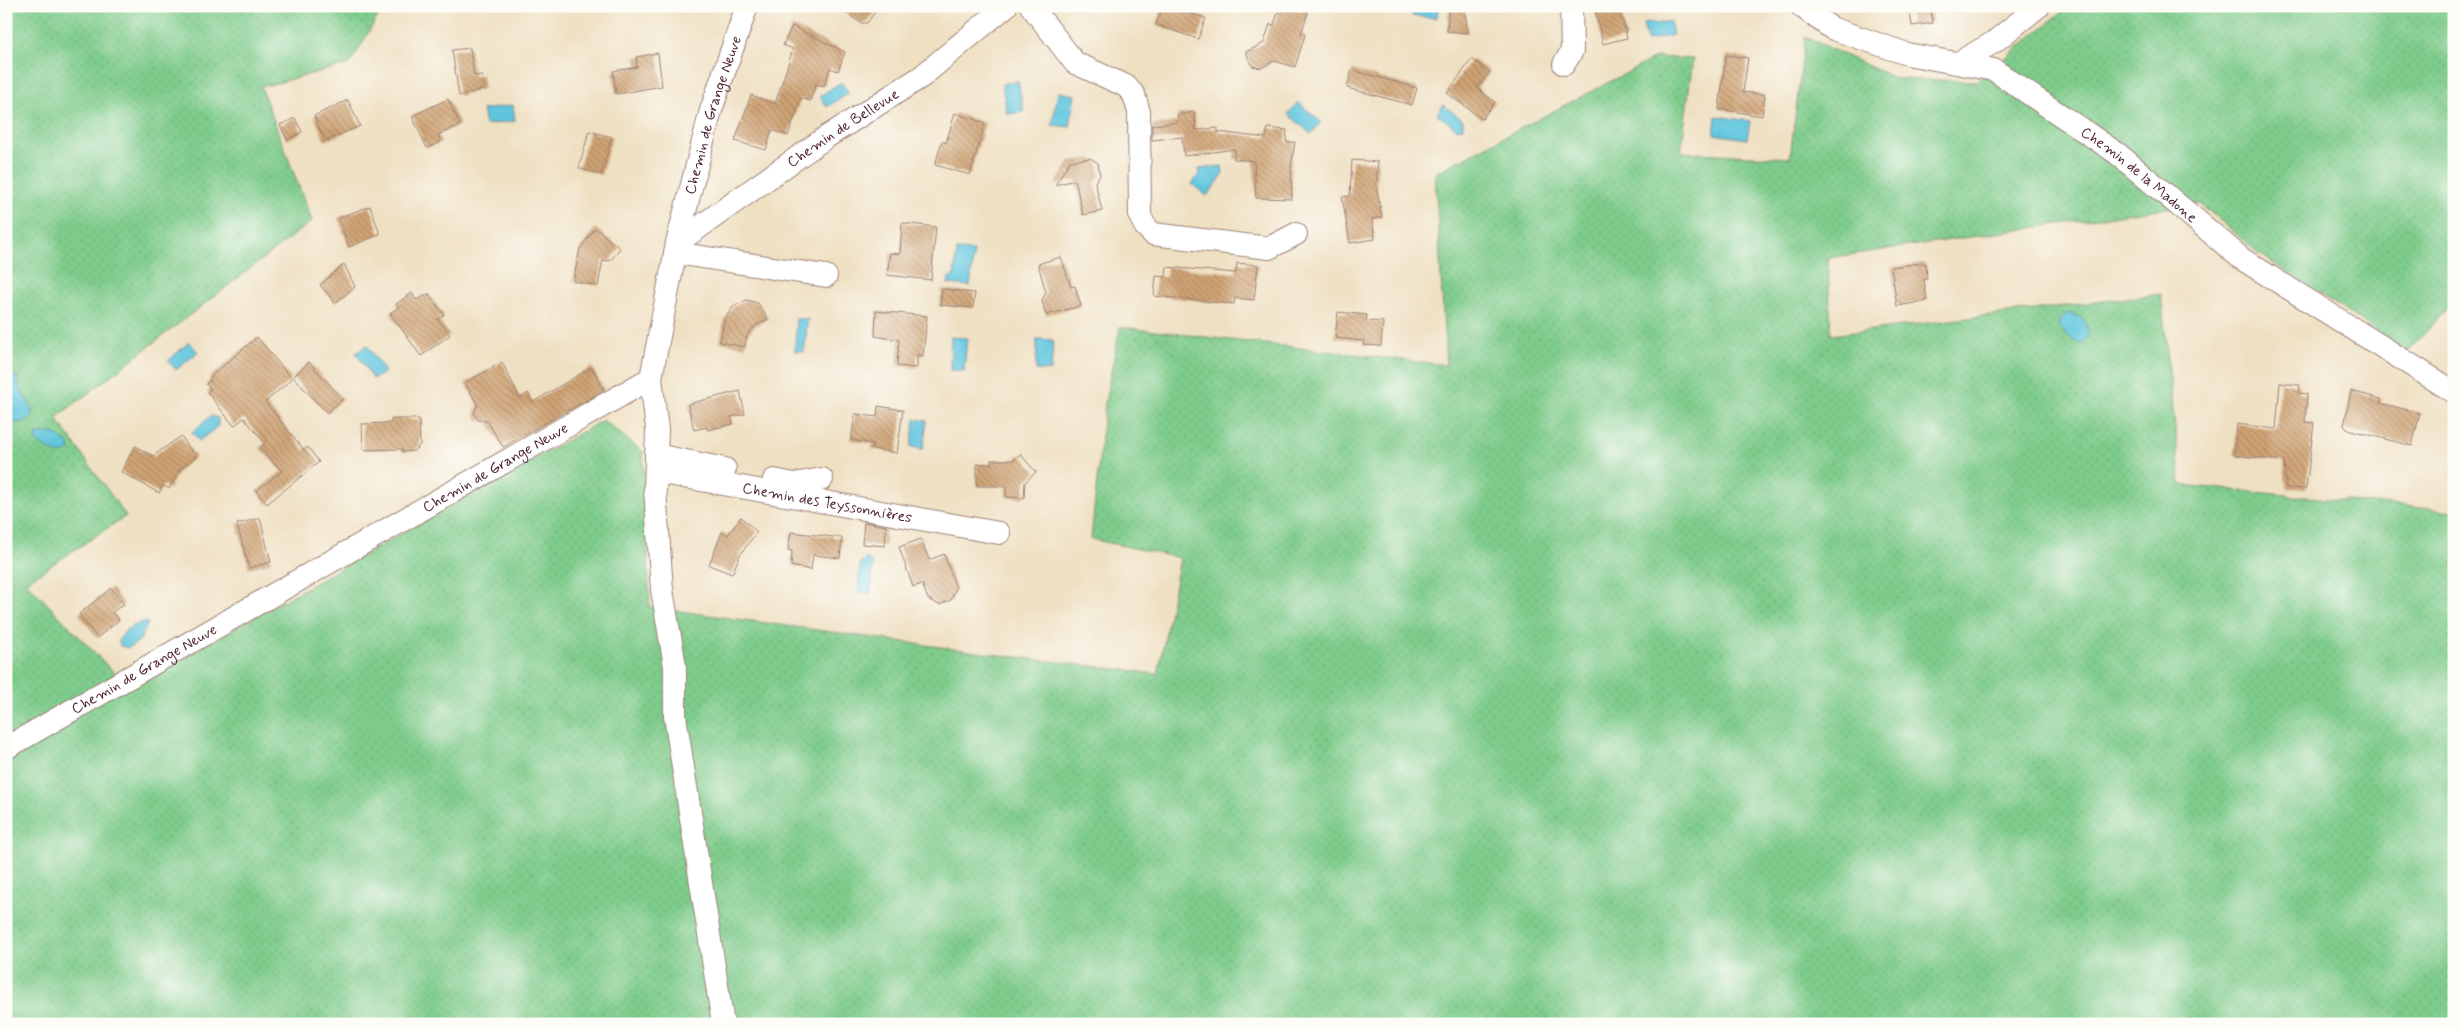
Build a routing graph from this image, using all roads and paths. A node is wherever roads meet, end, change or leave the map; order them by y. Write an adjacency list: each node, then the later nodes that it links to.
1 (747, 6): 10 (street, Chemin de Grange Neuve)
2 (1006, 6): 10 (street, Chemin de Bellevue)
3 (1031, 6): 9 (street)
4 (1571, 6): 8 (street)
5 (1801, 6): 7 (street, Chemin de la Madone)
6 (2039, 6): 7 (street)
7 (1958, 63): 13 (street, Chemin de la Madone)
8 (1564, 64)
9 (1296, 234)
10 (676, 248): 11 (street); 12 (street, Chemin de Grange Neuve)
11 (826, 276)
12 (651, 378): 14 (street); 17 (street, Chemin de Grange Neuve)
13 (2454, 392)
14 (656, 463): 15 (street, Chemin des Teyssonnières); 16 (street, Chemin des Teyssonnières); 18 (street)
15 (822, 479)
16 (999, 533)
17 (6, 748)
18 (723, 1024)

